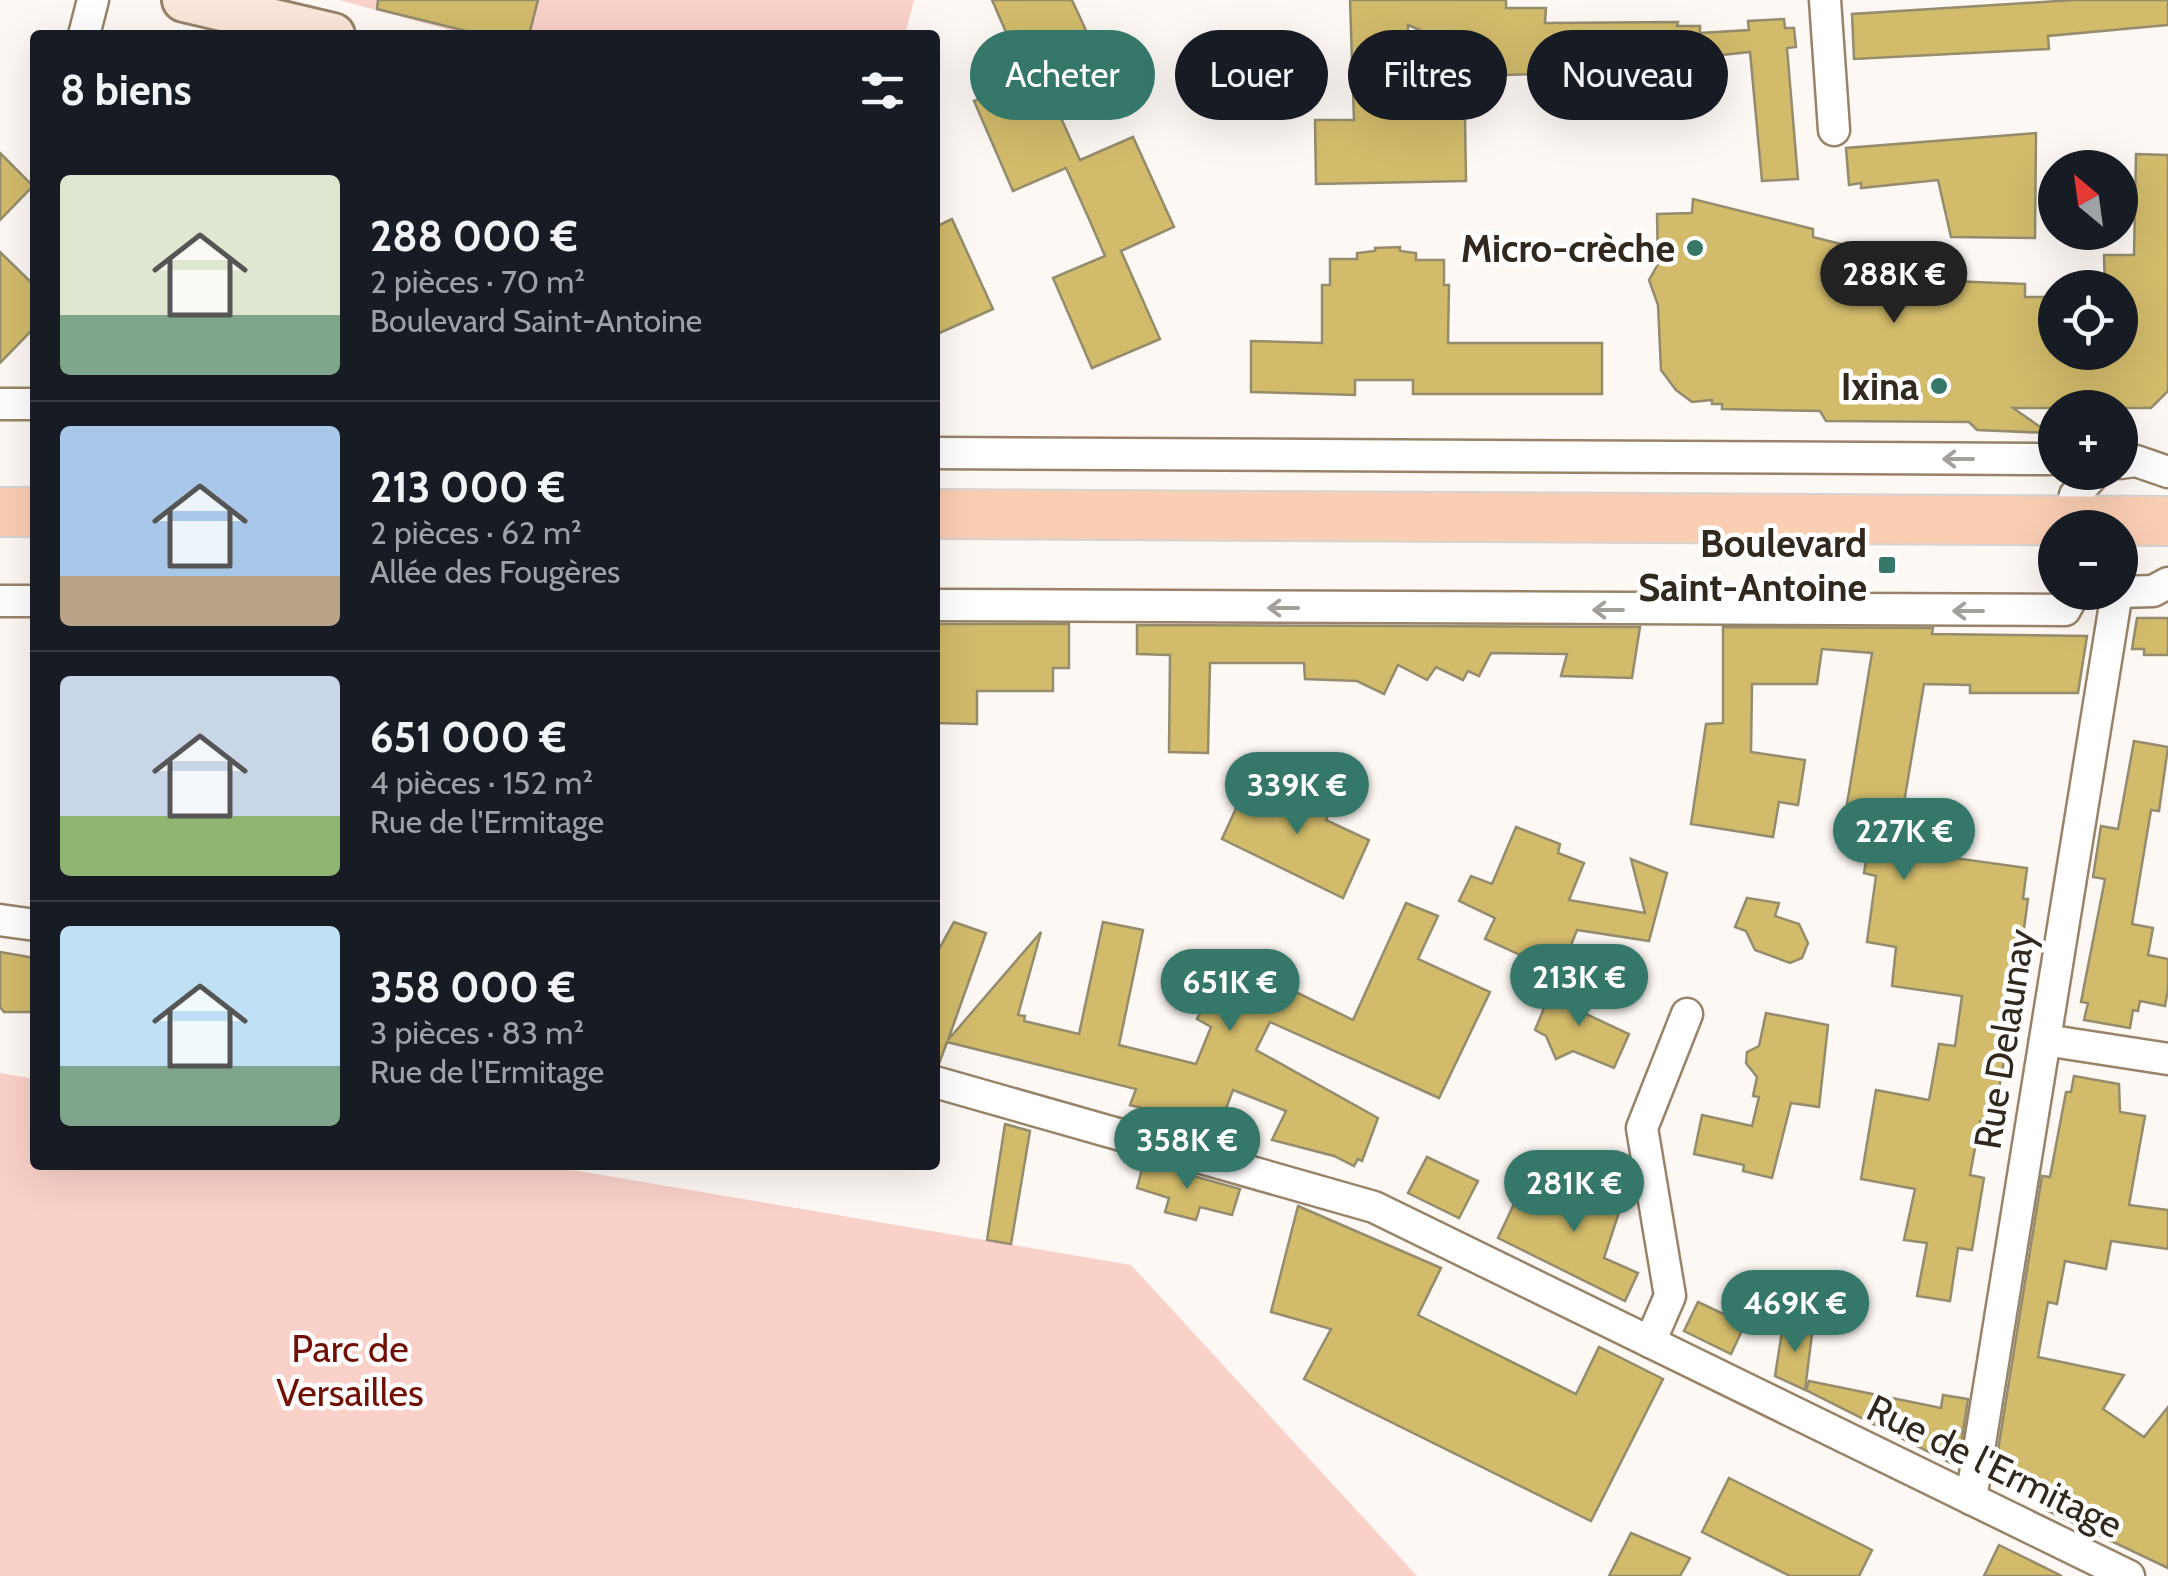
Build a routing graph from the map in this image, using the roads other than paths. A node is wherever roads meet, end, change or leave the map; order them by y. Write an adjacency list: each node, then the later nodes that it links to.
1 (92, 0): 4 (street)
2 (184, 0): 5 (main road)
3 (1825, 0): 6 (street)
4 (85, 30)
5 (312, 30)
6 (1834, 130)
7 (0, 404): 8 (street)
8 (30, 404)
9 (940, 452): 10 (street, one-way to 9)
10 (2038, 459)
11 (2164, 460): 12 (street)
12 (2138, 462)
13 (0, 512): 14 (main road)
14 (30, 512)
15 (940, 514): 18 (main road)
16 (2168, 521): 17 (main road)
17 (2138, 524)
18 (2038, 531)
19 (2038, 531): 22 (main road)
20 (0, 540): 21 (main road)
21 (30, 540)
22 (940, 544)
23 (2138, 546): 24 (main road)
24 (2168, 546)
25 (2168, 584): 26 (street)
26 (2138, 591)
27 (0, 601): 28 (street)
28 (30, 601)
29 (940, 605): 30 (street, one-way to 29)
30 (2038, 610)
31 (2115, 610): 35 (street, Rue Delaunay)
32 (0, 920): 33 (street)
33 (30, 924)
34 (1687, 1014): 38 (street)
35 (2045, 1040): 36 (street); 39 (street, Rue Delaunay)
36 (2168, 1060)
37 (940, 1083): 38 (street, Rue de l'Ermitage)
38 (1650, 1342): 39 (street, Rue de l'Ermitage)
39 (1971, 1499): 40 (street, Rue de l'Ermitage)
40 (2129, 1576)

